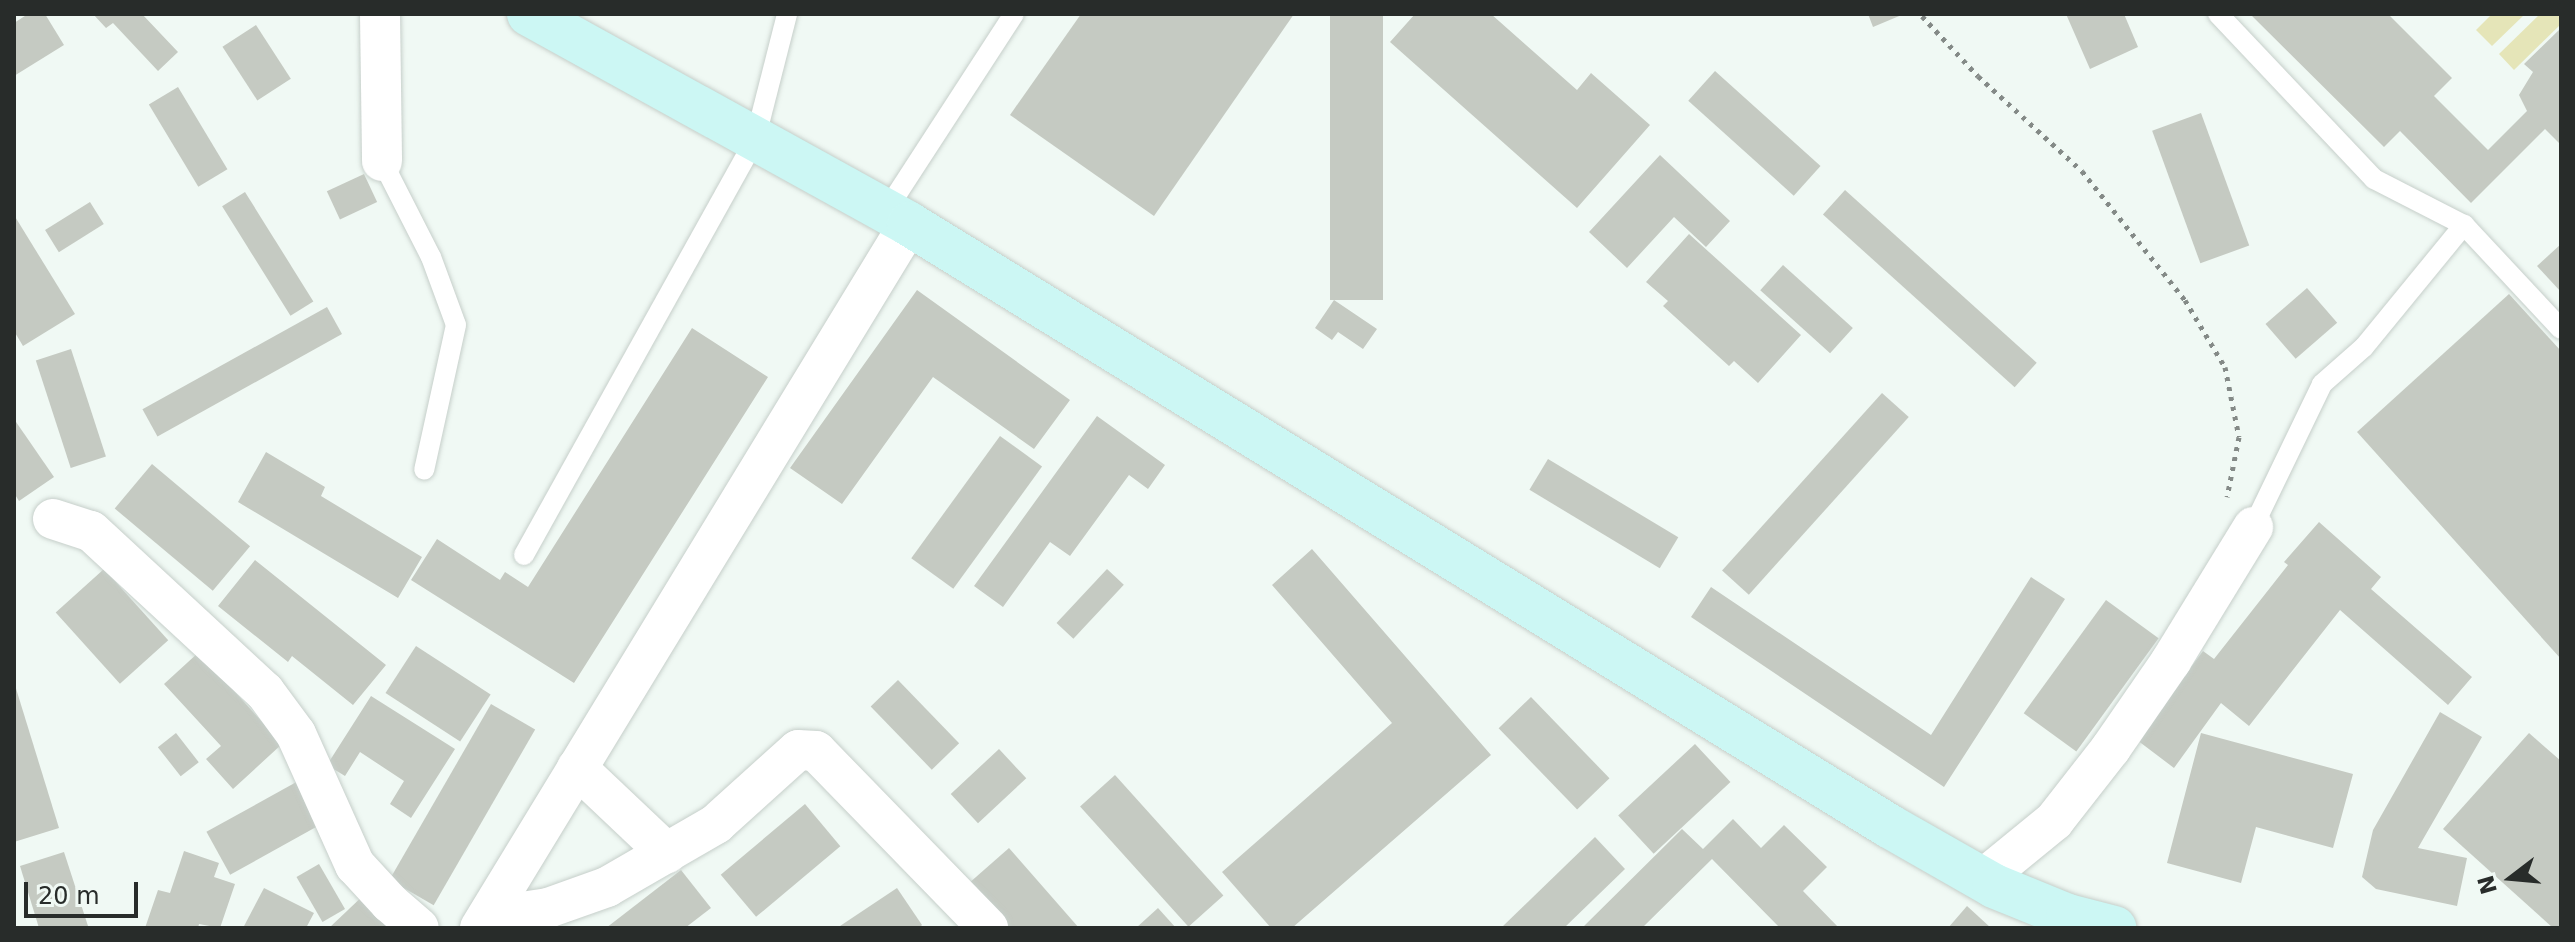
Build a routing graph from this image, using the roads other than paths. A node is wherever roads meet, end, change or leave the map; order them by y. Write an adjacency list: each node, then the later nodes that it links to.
1 (380, 14): 7 (street)
2 (529, 14): 6 (main road)
3 (787, 14): 6 (lane)
4 (1014, 14): 8 (lane)
5 (2218, 14): 9 (lane)
6 (755, 140): 8 (main road); 14 (lane)
7 (382, 161): 11 (lane)
8 (897, 218): 15 (street); 17 (main road)
9 (2464, 225): 10 (lane); 13 (lane)
10 (2561, 329)
11 (424, 470)
12 (53, 519): 19 (street)
13 (2238, 519): 17 (street)
14 (524, 555)
15 (577, 768): 16 (street); 18 (street)
16 (667, 853): 18 (street); 20 (street)
17 (1983, 879): 21 (main road)
18 (485, 922)
19 (419, 928)
20 (988, 928)
21 (2114, 928)

